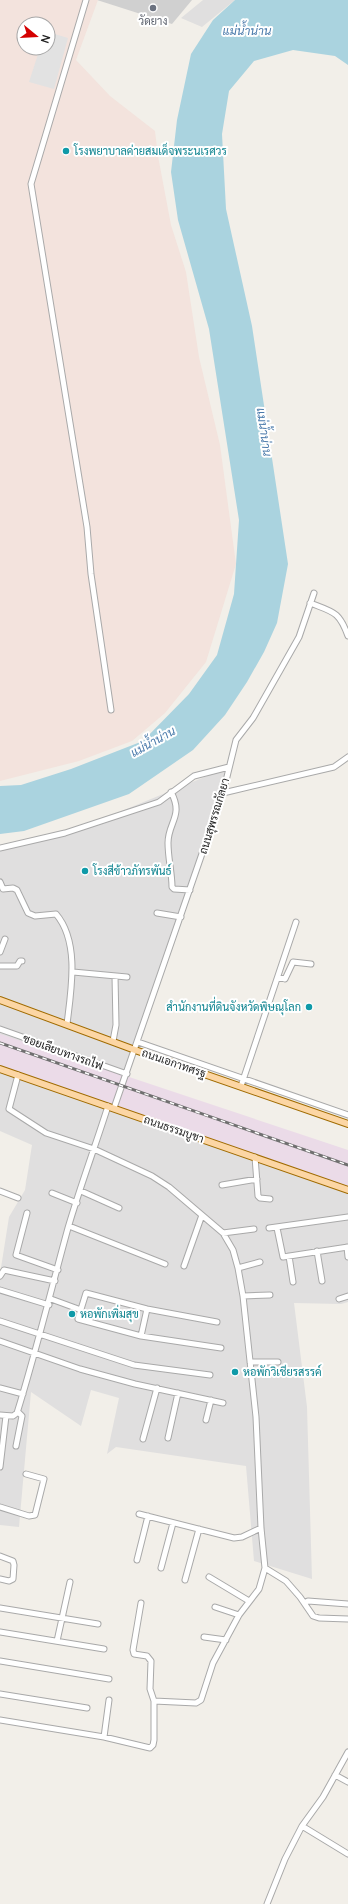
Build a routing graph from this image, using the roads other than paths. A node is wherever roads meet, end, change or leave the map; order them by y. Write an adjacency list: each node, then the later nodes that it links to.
1 (86, 0): 5 (street)
2 (314, 593): 3 (street, ถนนสุพรรณกัลยา)
3 (310, 604): 4 (street); 7 (street, ถนนสุพรรณกัลยา)
4 (348, 636)
5 (111, 710)
6 (348, 757): 9 (street)
7 (229, 767): 8 (street); 9 (street, ถนนสุพรรณกัลยา)
8 (171, 792): 10 (street); 12 (street)
9 (224, 793): 12 (street, ถนนสุพรรณกัลยา)
10 (0, 848)
11 (0, 882): 21 (street)
12 (190, 890): 14 (street, ถนนสุพรรณกัลยา)
13 (156, 913): 14 (street)
14 (181, 917): 29 (street, ถนนสุพรรณกัลยา)
15 (296, 922): 24 (street)
16 (5, 939): 17 (street)
17 (0, 952)
18 (22, 961): 20 (street)
19 (311, 964): 24 (street)
20 (0, 966)
21 (73, 972): 22 (street); 26 (street)
22 (115, 976): 23 (street); 28 (street)
23 (127, 977)
24 (278, 977): 34 (street)
25 (0, 1000): 26 (main road, ถนนเอกาทศรฐ)
26 (68, 1024): 28 (main road, ถนนเอกาทศรฐ)
27 (0, 1029): 32 (street, ซอยเลียบทางรถไฟ)
28 (113, 1041): 30 (main road, ถนนเอกาทศรฐ)
29 (138, 1042): 30 (street, ถนนสุพรรณกัลยา); 34 (street)
30 (135, 1050): 32 (street, ถนนสุพรรณกัลยา); 35 (main road, ถนนเอกาทศรฐ)
31 (0, 1069): 33 (main road, ถนนธรรมบูชา)
32 (126, 1074): 36 (street, ถนนสุพรรณกัลยา)
33 (18, 1075): 36 (main road, ถนนธรรมบูชา); 39 (street)
34 (244, 1079): 35 (street); 37 (street)
35 (241, 1086): 38 (main road, ถนนเอกาทศรฐ)
36 (111, 1107): 39 (street, ถนนสุพรรณกัลยา); 40 (main road, ถนนธรรมบูชา)
37 (348, 1115)
38 (348, 1124)
39 (94, 1149): 45 (street, ถนนสุพรรณกัลยา); 52 (street)
40 (255, 1157): 41 (street); 43 (main road, ถนนธรรมบูชา)
41 (257, 1179): 42 (street); 48 (street)
42 (222, 1185)
43 (348, 1190)
44 (0, 1191): 47 (street)
45 (80, 1191): 49 (street, ถนนสุพรรณกัลยา); 50 (street)
46 (52, 1193): 49 (street)
47 (18, 1198)
48 (270, 1199)
49 (77, 1203): 54 (street, ถนนสุพรรณกัลยา)
50 (119, 1208)
51 (27, 1213): 67 (street)
52 (202, 1215): 58 (street); 65 (street)
53 (348, 1217): 56 (street)
54 (69, 1226): 64 (street); 67 (street, ถนนสุพรรณกัลยา)
55 (270, 1228): 56 (street)
56 (277, 1228): 61 (street)
57 (254, 1229): 58 (street)
58 (223, 1233): 66 (street)
59 (347, 1247): 60 (street); 62 (street)
60 (317, 1251): 61 (street); 70 (street)
61 (289, 1256): 71 (street)
62 (348, 1257)
63 (260, 1262): 66 (street)
64 (165, 1264)
65 (184, 1266)
66 (238, 1268): 74 (street)
67 (58, 1270): 69 (street, ถนนสุพรรณกัลยา)
68 (0, 1276): 69 (street)
69 (55, 1281): 77 (street, ถนนสุพรรณกัลยา)
70 (322, 1281)
71 (293, 1282)
72 (0, 1290): 77 (street)
73 (270, 1295): 74 (street)
74 (243, 1296): 87 (street)
75 (348, 1296): 76 (street)
76 (339, 1298)
77 (50, 1302): 78 (street); 82 (street, ถนนสุพรรณกัลยา)
78 (81, 1310): 79 (street); 83 (street)
79 (147, 1310): 81 (street); 83 (street)
80 (0, 1321): 82 (street)
81 (217, 1322)
82 (40, 1334): 86 (street, ถนนสุพรรณกัลยา); 89 (street)
83 (141, 1336): 85 (street)
84 (0, 1341): 86 (street)
85 (221, 1348)
86 (34, 1352): 91 (street); 93 (street, ถนนสุพรรณกัลยา)
87 (250, 1362): 88 (street); 109 (street)
88 (278, 1362)
89 (210, 1374)
90 (0, 1388): 93 (street)
91 (157, 1388): 92 (street); 101 (street)
92 (178, 1393): 94 (street); 100 (street)
93 (23, 1394): 96 (street, ถนนสุพรรณกัลยา)
94 (211, 1400): 95 (street); 99 (street)
95 (223, 1403)
96 (18, 1412): 98 (street); 102 (street, ถนนสุพรรณกัลยา)
97 (0, 1415): 98 (street)
98 (6, 1416): 103 (street)
99 (206, 1420)
100 (168, 1438)
101 (144, 1439)
102 (16, 1446)
103 (0, 1466)
104 (26, 1474): 105 (street)
105 (0, 1507)
106 (139, 1514): 107 (street)
107 (148, 1516): 108 (street); 112 (street)
108 (173, 1523): 110 (street); 113 (street)
109 (261, 1528): 110 (street); 114 (street)
110 (199, 1529): 117 (street)
111 (0, 1556): 116 (street)
112 (136, 1560)
113 (160, 1568)
114 (265, 1568): 119 (street); 121 (street)
115 (209, 1577): 119 (street)
116 (0, 1579)
117 (185, 1580)
118 (70, 1582): 126 (street)
119 (249, 1601): 125 (street)
120 (141, 1603): 138 (street)
121 (304, 1603): 122 (street); 127 (street)
122 (348, 1604)
123 (214, 1607): 125 (street)
124 (0, 1608): 126 (street)
125 (239, 1615): 131 (street)
126 (63, 1617): 128 (street); 132 (street)
127 (348, 1619)
128 (98, 1624)
129 (0, 1632): 132 (street)
130 (204, 1638): 131 (street)
131 (226, 1640): 138 (street)
132 (56, 1641): 133 (street)
133 (104, 1649)
134 (0, 1661): 135 (street)
135 (109, 1679)
136 (0, 1694): 139 (street)
137 (108, 1700): 141 (street)
138 (154, 1701): 141 (street)
139 (87, 1708)
140 (0, 1720): 141 (street)
141 (104, 1737)
142 (348, 1752): 143 (street)
143 (335, 1775): 144 (street); 145 (street)
144 (348, 1782)
145 (302, 1826): 146 (street); 147 (street)
146 (348, 1854)
147 (267, 1904)

